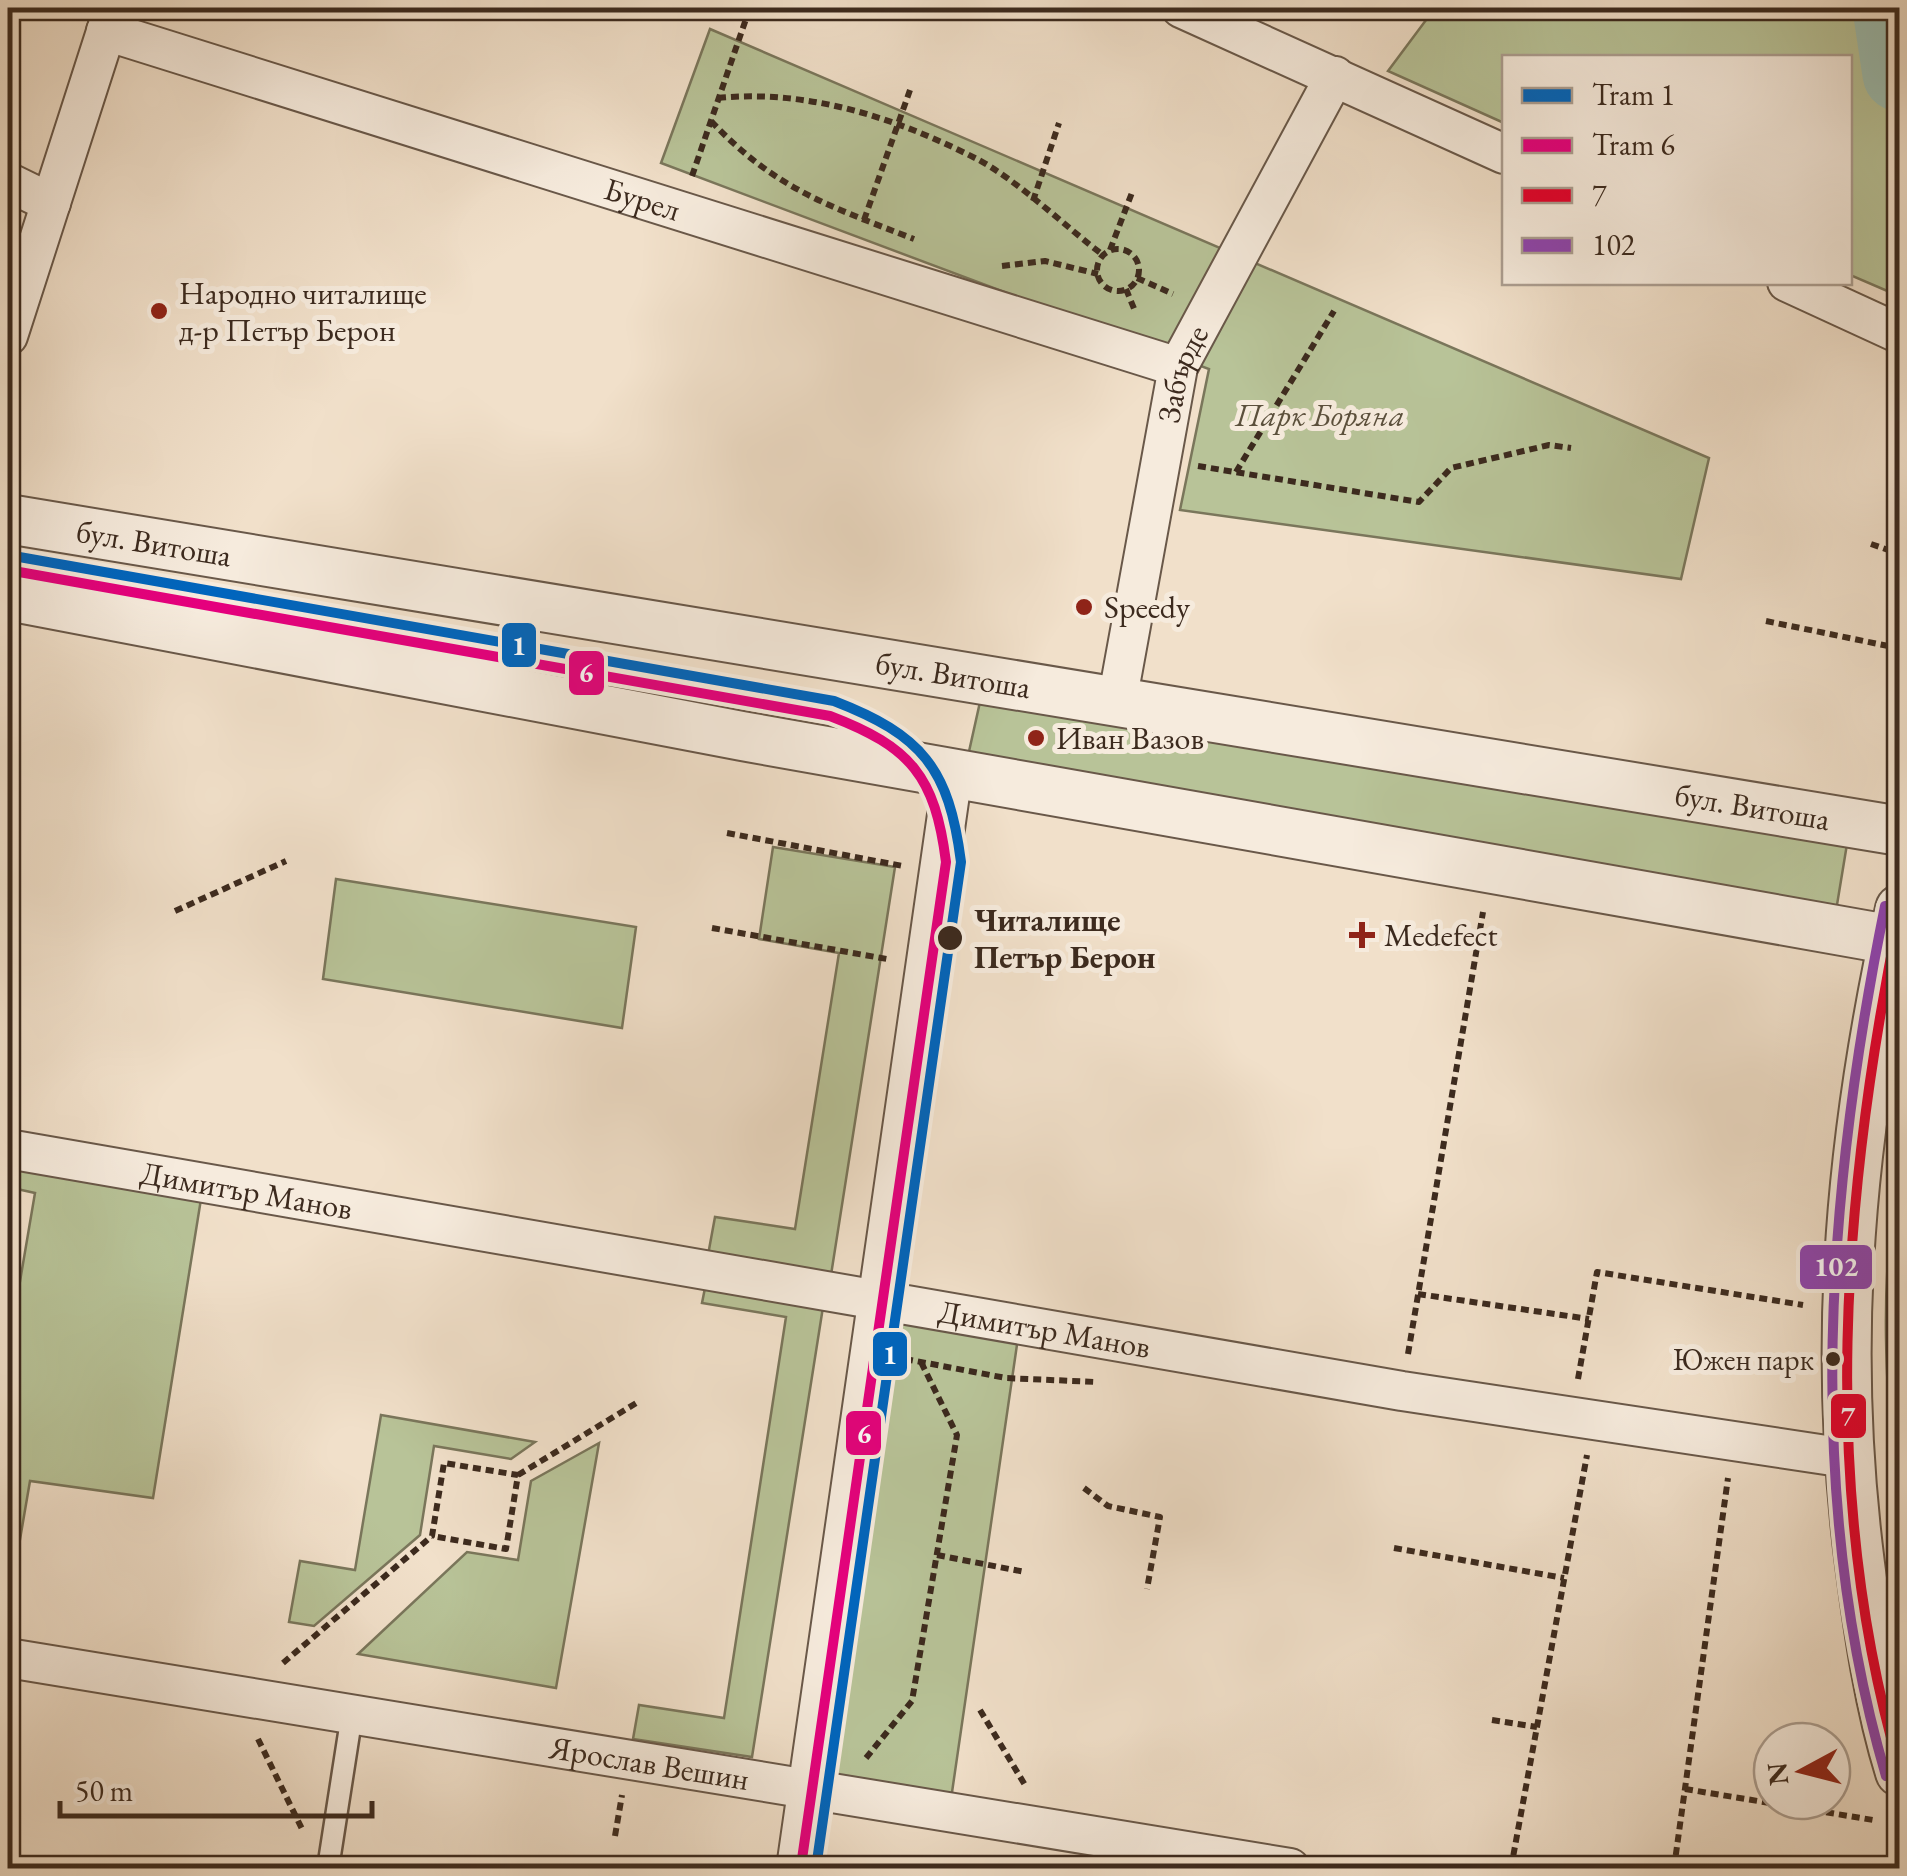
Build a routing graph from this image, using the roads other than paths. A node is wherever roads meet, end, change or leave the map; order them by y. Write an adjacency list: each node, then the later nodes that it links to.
1 (1182, 8): 3 (street)
2 (110, 19): 6 (street); 10 (street, Бурел)
3 (1335, 76): 4 (street); 10 (street, Забърде)
4 (1502, 153)
5 (8, 182): 6 (street)
6 (50, 203): 9 (street)
7 (1794, 285): 8 (street)
8 (1900, 334)
9 (8, 336)
10 (1178, 367): 13 (street, Забърде)
11 (8, 518): 13 (street, бул. Витоша)
12 (8, 596): 14 (street)
13 (1117, 702): 15 (street, бул. Витоша)
14 (953, 773): 16 (street); 18 (street)
15 (1900, 831)
16 (1896, 924): 19 (street)
17 (8, 1149): 18 (street, Димитър Манов)
18 (878, 1300): 19 (street, Димитър Манов); 23 (street)
19 (1846, 1458): 22 (street)
20 (8, 1658): 21 (street, Ярослав Вешин)
21 (352, 1714): 23 (street, Ярослав Вешин); 24 (lane)
22 (1900, 1772)
23 (822, 1792): 25 (street); 26 (street, Ярослав Вешин)
24 (328, 1868)
25 (796, 1868)
26 (1290, 1868)

